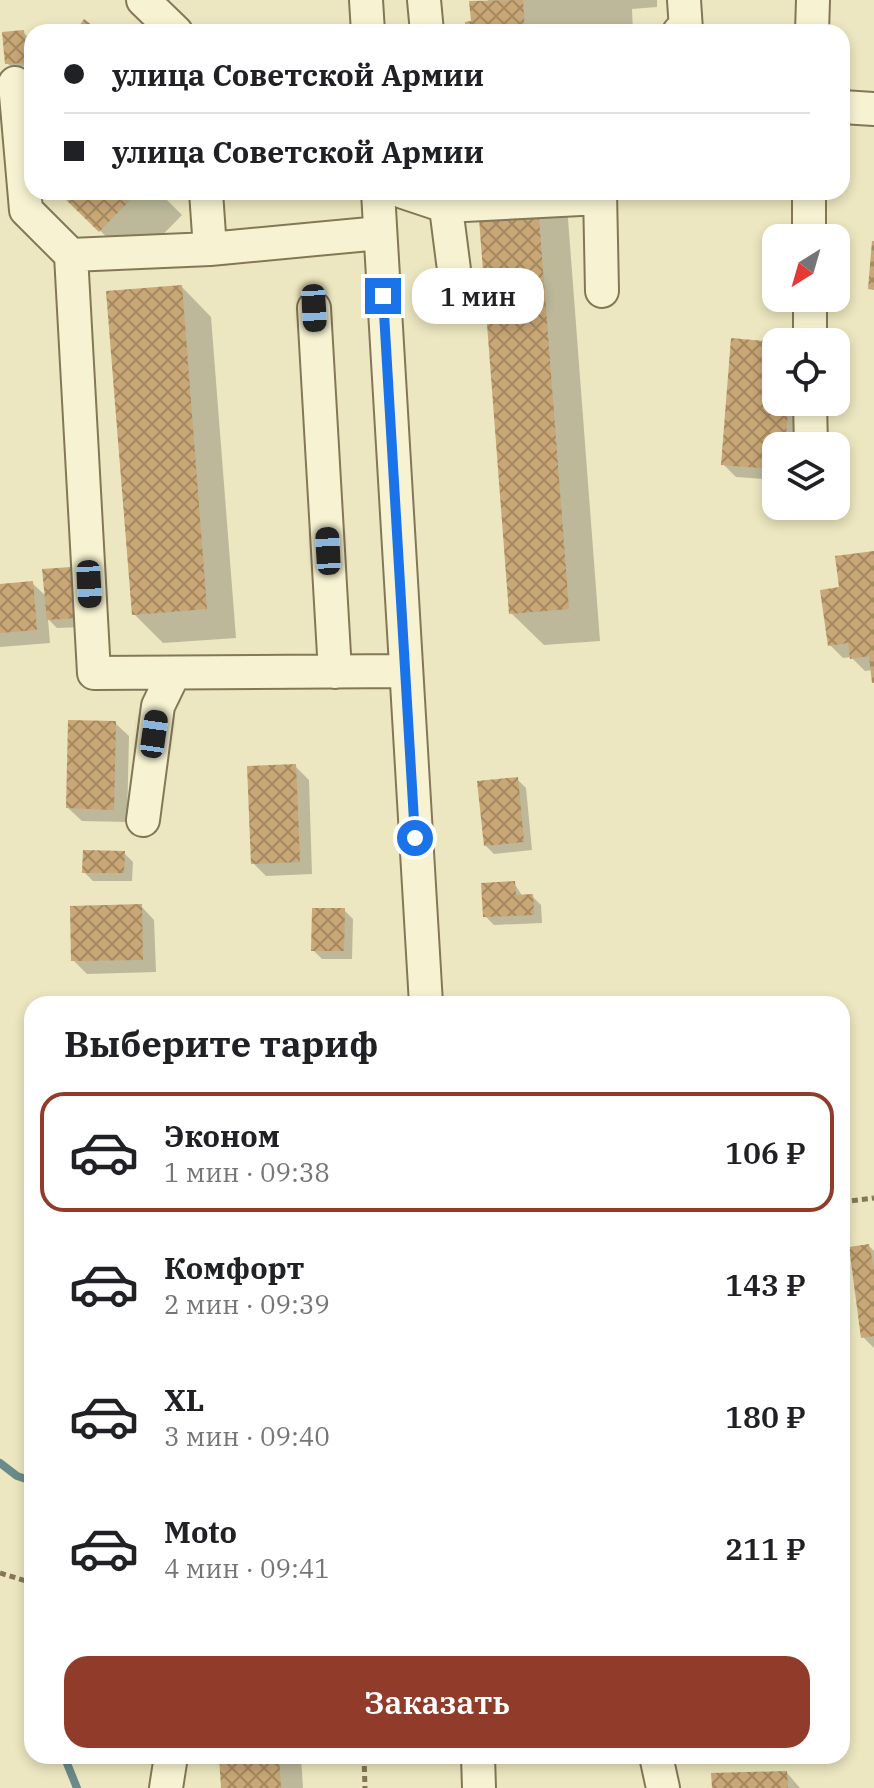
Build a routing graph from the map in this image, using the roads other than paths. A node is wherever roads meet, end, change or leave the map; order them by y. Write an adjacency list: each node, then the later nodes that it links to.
1 (143, 0): 6 (street)
2 (366, 0): 7 (street)
3 (424, 0): 8 (street)
4 (684, 0): 9 (street)
5 (813, 0): 10 (street)
6 (168, 24)
7 (368, 24)
8 (426, 24)
9 (686, 24)
10 (812, 24)
11 (15, 83): 14 (street)
12 (850, 108): 13 (street)
13 (874, 109)
14 (24, 187)
15 (25, 200): 24 (street)
16 (207, 200): 23 (street)
17 (378, 200): 22 (street)
18 (445, 200): 26 (street)
19 (600, 200): 25 (street)
20 (809, 200): 21 (street)
21 (809, 224)
22 (380, 233): 23 (street); 28 (street)
23 (210, 249): 24 (street)
24 (71, 255): 30 (street)
25 (602, 291)
26 (458, 301)
27 (314, 308): 29 (street)
28 (405, 671): 29 (street); 32 (street)
29 (335, 672): 30 (street)
30 (174, 673): 31 (street)
31 (143, 820)
32 (425, 996)
33 (170, 1764): 36 (street)
34 (478, 1764): 37 (street)
35 (658, 1764): 38 (street)
36 (166, 1788)
37 (479, 1788)
38 (663, 1788)

